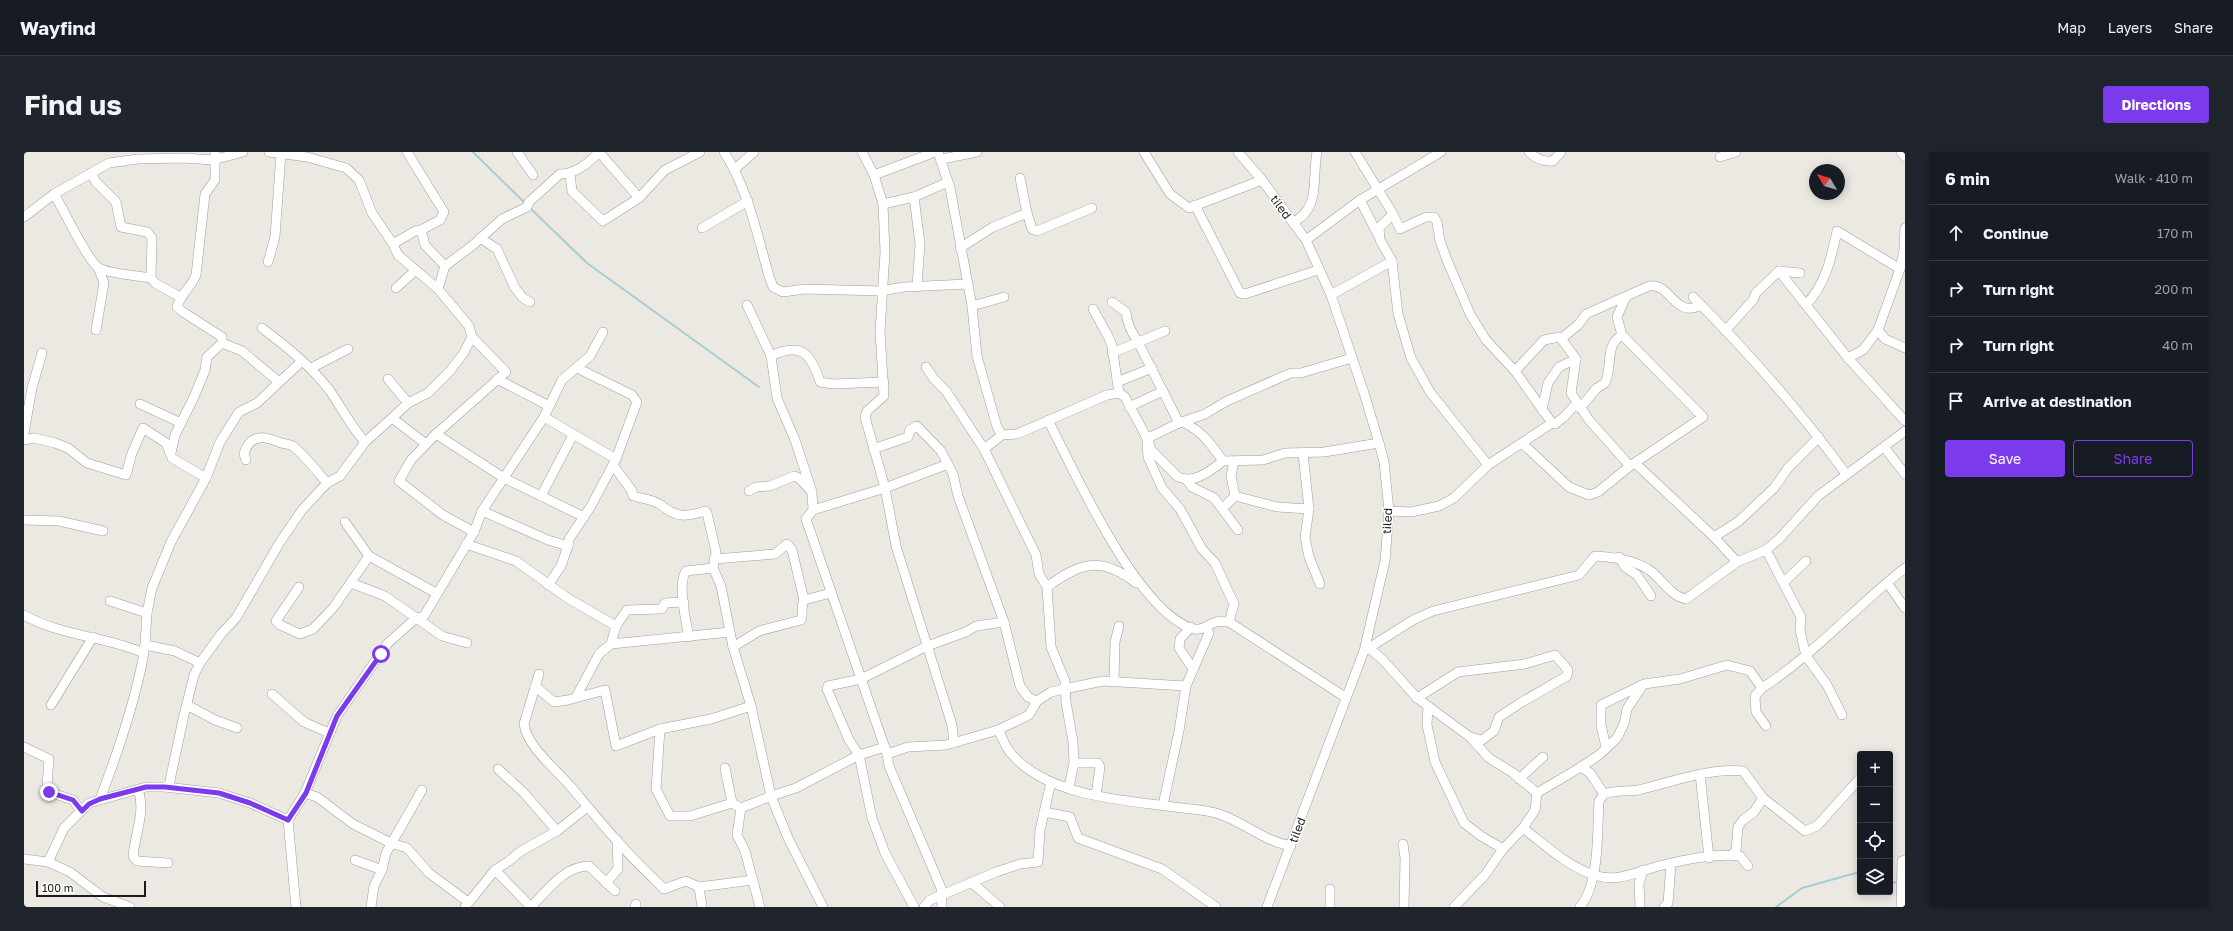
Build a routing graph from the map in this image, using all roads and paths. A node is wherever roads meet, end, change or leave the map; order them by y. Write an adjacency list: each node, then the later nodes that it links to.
1 (243, 152): 23 (street)
2 (269, 152): 21 (street)
3 (406, 152): 50 (street)
4 (517, 152): 30 (street)
5 (599, 152): 29 (street); 38 (street)
6 (700, 152): 38 (street)
7 (724, 152): 27 (street)
8 (754, 152): 27 (street)
9 (862, 152): 31 (street)
10 (935, 152): 31 (street)
11 (977, 152): 24 (street)
12 (1144, 152): 42 (street)
13 (1238, 152): 33 (street, tiled)
14 (1317, 152): 47 (street)
15 (1355, 152): 35 (street)
16 (1441, 152): 35 (street)
17 (1529, 152): 18 (street)
18 (1561, 152)
19 (1736, 152): 25 (street)
20 (1901, 152): 26 (street)
21 (281, 153): 54 (street); 57 (street)
22 (139, 155): 23 (street); 28 (street)
23 (214, 156): 72 (street)
24 (940, 156): 34 (street)
25 (1720, 157)
26 (1905, 157)
27 (735, 169): 40 (street)
28 (91, 173): 36 (street); 65 (street)
29 (570, 174): 38 (street); 51 (street)
30 (533, 175)
31 (874, 175): 41 (street)
32 (1020, 178): 44 (street)
33 (1262, 180): 42 (street); 47 (street, tiled)
34 (948, 182): 37 (street); 55 (street)
35 (1377, 190): 39 (street); 45 (street)
36 (54, 194): 46 (street); 59 (street)
37 (914, 197): 41 (street); 67 (street)
38 (639, 198)
39 (1360, 200): 52 (street); 53 (street)
40 (748, 201): 48 (street); 70 (street)
41 (882, 204): 70 (street)
42 (1195, 204): 62 (street)
43 (1092, 208): 44 (street)
44 (1027, 214): 55 (street)
45 (1393, 214): 53 (street); 107 (street)
46 (24, 217)
47 (1293, 223): 52 (street, tiled)
48 (702, 228)
49 (1905, 228): 60 (street)
50 (421, 230): 54 (street); 58 (street)
51 (480, 238): 58 (street); 76 (street)
52 (1306, 240): 62 (street, tiled)
53 (1380, 240): 56 (street)
54 (393, 244): 61 (street)
55 (960, 248): 66 (street)
56 (1392, 261): 71 (street); 152 (street)
57 (268, 262)
58 (445, 266): 69 (street)
59 (98, 267): 65 (street); 84 (street)
60 (1900, 269): 80 (street); 85 (street)
61 (416, 270): 68 (street); 69 (street)
62 (1318, 270): 71 (street, tiled)
63 (1779, 271): 64 (street); 80 (street); 87 (street)
64 (1800, 273)
65 (151, 278): 72 (street)
66 (967, 284): 67 (street); 81 (street)
67 (917, 287): 70 (street)
68 (396, 288)
69 (438, 289): 90 (street)
70 (881, 291): 111 (street)
71 (1331, 295): 99 (street, tiled)
72 (180, 297): 93 (street)
73 (1004, 297): 81 (street)
74 (1626, 297): 79 (street); 89 (street); 91 (street)
75 (1693, 297): 79 (street)
76 (530, 302)
77 (1112, 302): 92 (street)
78 (747, 305): 98 (street)
79 (1701, 305): 87 (street)
80 (1806, 305): 100 (street)
81 (972, 306): 134 (street)
82 (1092, 309): 97 (street)
83 (262, 328): 102 (street)
84 (96, 330)
85 (1878, 330): 94 (street); 100 (street)
86 (1165, 331): 92 (street)
87 (1725, 331): 135 (street)
88 (603, 332): 105 (street)
89 (1622, 335): 121 (street); 153 (street)
90 (472, 336): 109 (street); 117 (street)
91 (1562, 338): 101 (street); 107 (street)
92 (1138, 342): 97 (street); 106 (street)
93 (222, 343): 110 (street); 127 (street)
94 (1905, 348)
95 (348, 349): 104 (street)
96 (42, 353): 114 (street)
97 (1112, 353): 112 (street)
98 (771, 356): 111 (street); 162 (street)
99 (1352, 358): 128 (street); 139 (street, tiled)
100 (1848, 358): 126 (street)
101 (1576, 359): 121 (street); 122 (street)
102 (302, 361): 104 (street); 110 (street)
103 (926, 367): 143 (street)
104 (311, 368): 138 (street)
105 (577, 368): 119 (street); 149 (street)
106 (1152, 368): 112 (street); 115 (street)
107 (1515, 371): 122 (street)
108 (388, 379): 117 (street)
109 (497, 379): 119 (street); 132 (street)
110 (279, 382): 156 (street)
111 (884, 382): 144 (street)
112 (1117, 382): 116 (street)
113 (24, 383): 114 (street)
114 (32, 388): 131 (street)
115 (1163, 391): 120 (street); 128 (street)
116 (1119, 393): 120 (street); 125 (street)
117 (408, 403): 124 (street)
118 (140, 404): 127 (street)
119 (549, 406): 123 (street)
120 (1129, 406): 136 (street)
121 (1580, 408): 129 (street); 153 (street)
122 (1542, 410): 129 (street)
123 (544, 417): 133 (street); 157 (street)
124 (392, 418): 138 (street); 141 (street)
125 (1048, 420): 134 (street); 193 (street)
126 (1905, 421)
127 (181, 423): 146 (street)
128 (1182, 423): 136 (street); 148 (street)
129 (1552, 423): 140 (street)
130 (1905, 430): 142 (street)
131 (24, 433)
132 (436, 434): 141 (street); 157 (street)
133 (573, 435): 149 (street); 163 (street)
134 (1002, 435): 143 (street)
135 (1819, 437): 154 (street); 176 (street)
136 (1147, 439): 158 (street); 205 (street)
137 (24, 440): 146 (street)
138 (365, 442): 159 (street)
139 (1379, 443): 145 (street); 169 (street, tiled)
140 (1522, 443): 152 (street); 153 (street)
141 (426, 444): 175 (street)
142 (1884, 446): 154 (street); 155 (street)
143 (984, 448): 192 (street)
144 (873, 449): 151 (street); 160 (street)
145 (1303, 454): 150 (street); 166 (street)
146 (172, 458): 156 (street)
147 (246, 460): 159 (street)
148 (1223, 461): 150 (street); 158 (street)
149 (615, 462): 170 (street); 184 (street)
150 (1234, 462): 164 (street)
151 (948, 464): 160 (street); 204 (street)
152 (1488, 465): 169 (street)
153 (1633, 465): 176 (street)
154 (1846, 474): 179 (street)
155 (1905, 474)
156 (206, 478): 201 (street)
157 (504, 478): 163 (street); 168 (street)
158 (1186, 479): 165 (street)
159 (327, 483): 220 (street)
160 (885, 488): 167 (street); 216 (street)
161 (749, 491): 162 (street)
162 (812, 492): 167 (street)
163 (541, 496): 170 (street)
164 (1235, 496): 165 (street); 166 (street)
165 (1223, 508): 173 (street)
166 (1309, 509): 188 (street)
167 (813, 510): 194 (street)
168 (482, 511): 175 (street); 178 (street)
169 (1389, 511): 218 (street, tiled)
170 (584, 517): 178 (street)
171 (24, 520): 174 (street)
172 (345, 522): 180 (street)
173 (1238, 530)
174 (103, 531)
175 (474, 532): 177 (street)
176 (1714, 537): 183 (street)
177 (466, 544): 190 (street); 195 (street)
178 (568, 546): 190 (street)
179 (1766, 550): 183 (street); 186 (street)
180 (369, 556): 187 (street); 195 (street)
181 (1619, 557): 183 (street); 196 (street); 218 (street)
182 (1806, 561): 186 (street)
183 (1737, 562)
184 (714, 564): 197 (street); 199 (street); 210 (street)
185 (1905, 568): 189 (street)
186 (1784, 582): 219 (street)
187 (351, 583): 191 (street); 203 (street)
188 (1320, 584)
189 (1888, 584): 200 (street); 219 (street)
190 (548, 585): 206 (street)
191 (299, 587)
192 (1046, 587): 193 (street); 229 (street)
193 (1142, 588): 208 (street)
194 (831, 592): 197 (street); 223 (street)
195 (436, 593): 203 (street)
196 (1651, 596)
197 (804, 600): 215 (street)
198 (110, 601): 201 (street)
199 (684, 602): 206 (street); 212 (street)
200 (1905, 608)
201 (147, 613): 217 (street)
202 (24, 615): 211 (street)
203 (415, 619): 213 (street); 244 (street)
204 (1004, 622): 216 (street); 234 (street)
205 (1229, 622): 209 (street); 232 (street)
206 (616, 626): 214 (street)
207 (1119, 626): 224 (street)
208 (1191, 627): 209 (street); 221 (street)
209 (1206, 627): 221 (street)
210 (730, 632): 212 (street); 215 (street)
211 (93, 637): 217 (street); 236 (street)
212 (689, 637): 214 (street)
213 (468, 643)
214 (610, 644): 231 (street)
215 (733, 646): 237 (street)
216 (927, 646): 223 (street); 246 (street)
217 (144, 649): 220 (street); 271 (street)
218 (1366, 650): 232 (street, tiled); 233 (street)
219 (1806, 656): 228 (street); 239 (street)
220 (200, 663): 235 (street)
221 (1193, 669): 227 (street)
222 (539, 674): 226 (street)
223 (861, 679): 249 (street); 250 (street)
224 (1114, 682): 227 (street); 229 (street)
225 (1644, 684): 228 (street); 247 (street); 247 (street)
226 (534, 686): 231 (street); 274 (street)
227 (1186, 686): 273 (street)
228 (1762, 688): 240 (street)
229 (1064, 689): 234 (street); 252 (street)
230 (272, 694): 244 (street)
231 (576, 697): 242 (street)
232 (1345, 697): 284 (street, tiled)
233 (1417, 698): 238 (street); 245 (street)
234 (1033, 699): 243 (street)
235 (187, 705): 241 (street); 261 (street)
236 (51, 706)
237 (751, 706): 242 (street); 269 (street)
238 (1428, 706): 245 (street); 285 (street)
239 (1842, 715)
240 (1766, 726)
241 (237, 728)
242 (660, 729): 272 (street)
243 (998, 730): 246 (street); 259 (street)
244 (329, 733): 264 (street)
245 (1470, 737): 257 (street)
246 (954, 743): 249 (street)
247 (1606, 746): 253 (street)
248 (24, 747): 276 (street)
249 (886, 750): 250 (street); 305 (street)
250 (859, 755): 269 (street); 314 (street)
251 (1544, 758): 257 (street)
252 (1074, 763): 260 (street); 268 (street)
253 (1581, 767): 265 (street); 267 (street)
254 (725, 768): 272 (street)
255 (498, 769): 280 (street)
256 (1700, 774): 267 (street); 270 (street); 287 (street)
257 (1519, 779): 265 (street)
258 (1857, 781): 270 (street)
259 (1050, 782): 260 (street); 266 (street)
260 (1066, 786): 266 (street); 268 (street)
261 (165, 787): 262 (street); 278 (street)
262 (138, 790): 271 (street); 292 (street)
263 (422, 790): 282 (street)
264 (306, 793): 278 (street); 282 (street)
265 (1537, 793): 279 (street)
266 (1048, 794): 277 (street)
267 (1604, 794): 298 (street)
268 (1096, 795): 273 (street)
269 (771, 796): 275 (street); 313 (street)
270 (1763, 798): 286 (street)
271 (100, 799): 276 (street)
272 (732, 803): 275 (street)
273 (1163, 806): 284 (street)
274 (586, 808): 280 (street); 281 (street)
275 (741, 808): 299 (street)
276 (82, 811): 291 (street)
277 (1044, 812): 300 (street); 318 (street)
278 (288, 820): 308 (street)
279 (1523, 828): 285 (street); 298 (street)
280 (557, 831): 296 (street)
281 (617, 840): 301 (street); 302 (street)
282 (391, 843): 295 (street); 306 (street)
283 (1403, 844): 321 (street)
284 (1290, 846): 319 (street, tiled)
285 (1503, 849): 322 (street)
286 (1732, 855): 287 (street); 294 (street)
287 (1709, 858): 293 (street)
288 (24, 859): 291 (street)
289 (355, 860): 295 (street)
290 (1905, 860): 326 (street)
291 (48, 862): 307 (street)
292 (168, 862)
293 (1672, 864): 297 (street); 325 (street)
294 (1748, 866)
295 (382, 870): 309 (street)
296 (495, 870): 306 (street); 310 (street)
297 (1644, 870): 298 (street); 324 (street)
298 (1593, 875): 323 (street)
299 (753, 880): 302 (street); 312 (street)
300 (972, 882): 305 (street); 317 (street)
301 (606, 883): 304 (street); 310 (street)
302 (699, 887): 311 (street)
303 (1330, 889): 320 (street)
304 (615, 891)
305 (941, 891): 315 (street); 316 (street)
306 (467, 904)
307 (130, 907)
308 (296, 907)
309 (371, 907)
310 (531, 907)
311 (702, 907)
312 (760, 907)
313 (823, 907)
314 (914, 907)
315 (924, 907)
316 (942, 907)
317 (1000, 907)
318 (1216, 907)
319 (1267, 907)
320 (1330, 907)
321 (1404, 907)
322 (1454, 907)
323 (1580, 907)
324 (1640, 907)
325 (1664, 907)
326 (1901, 907)

